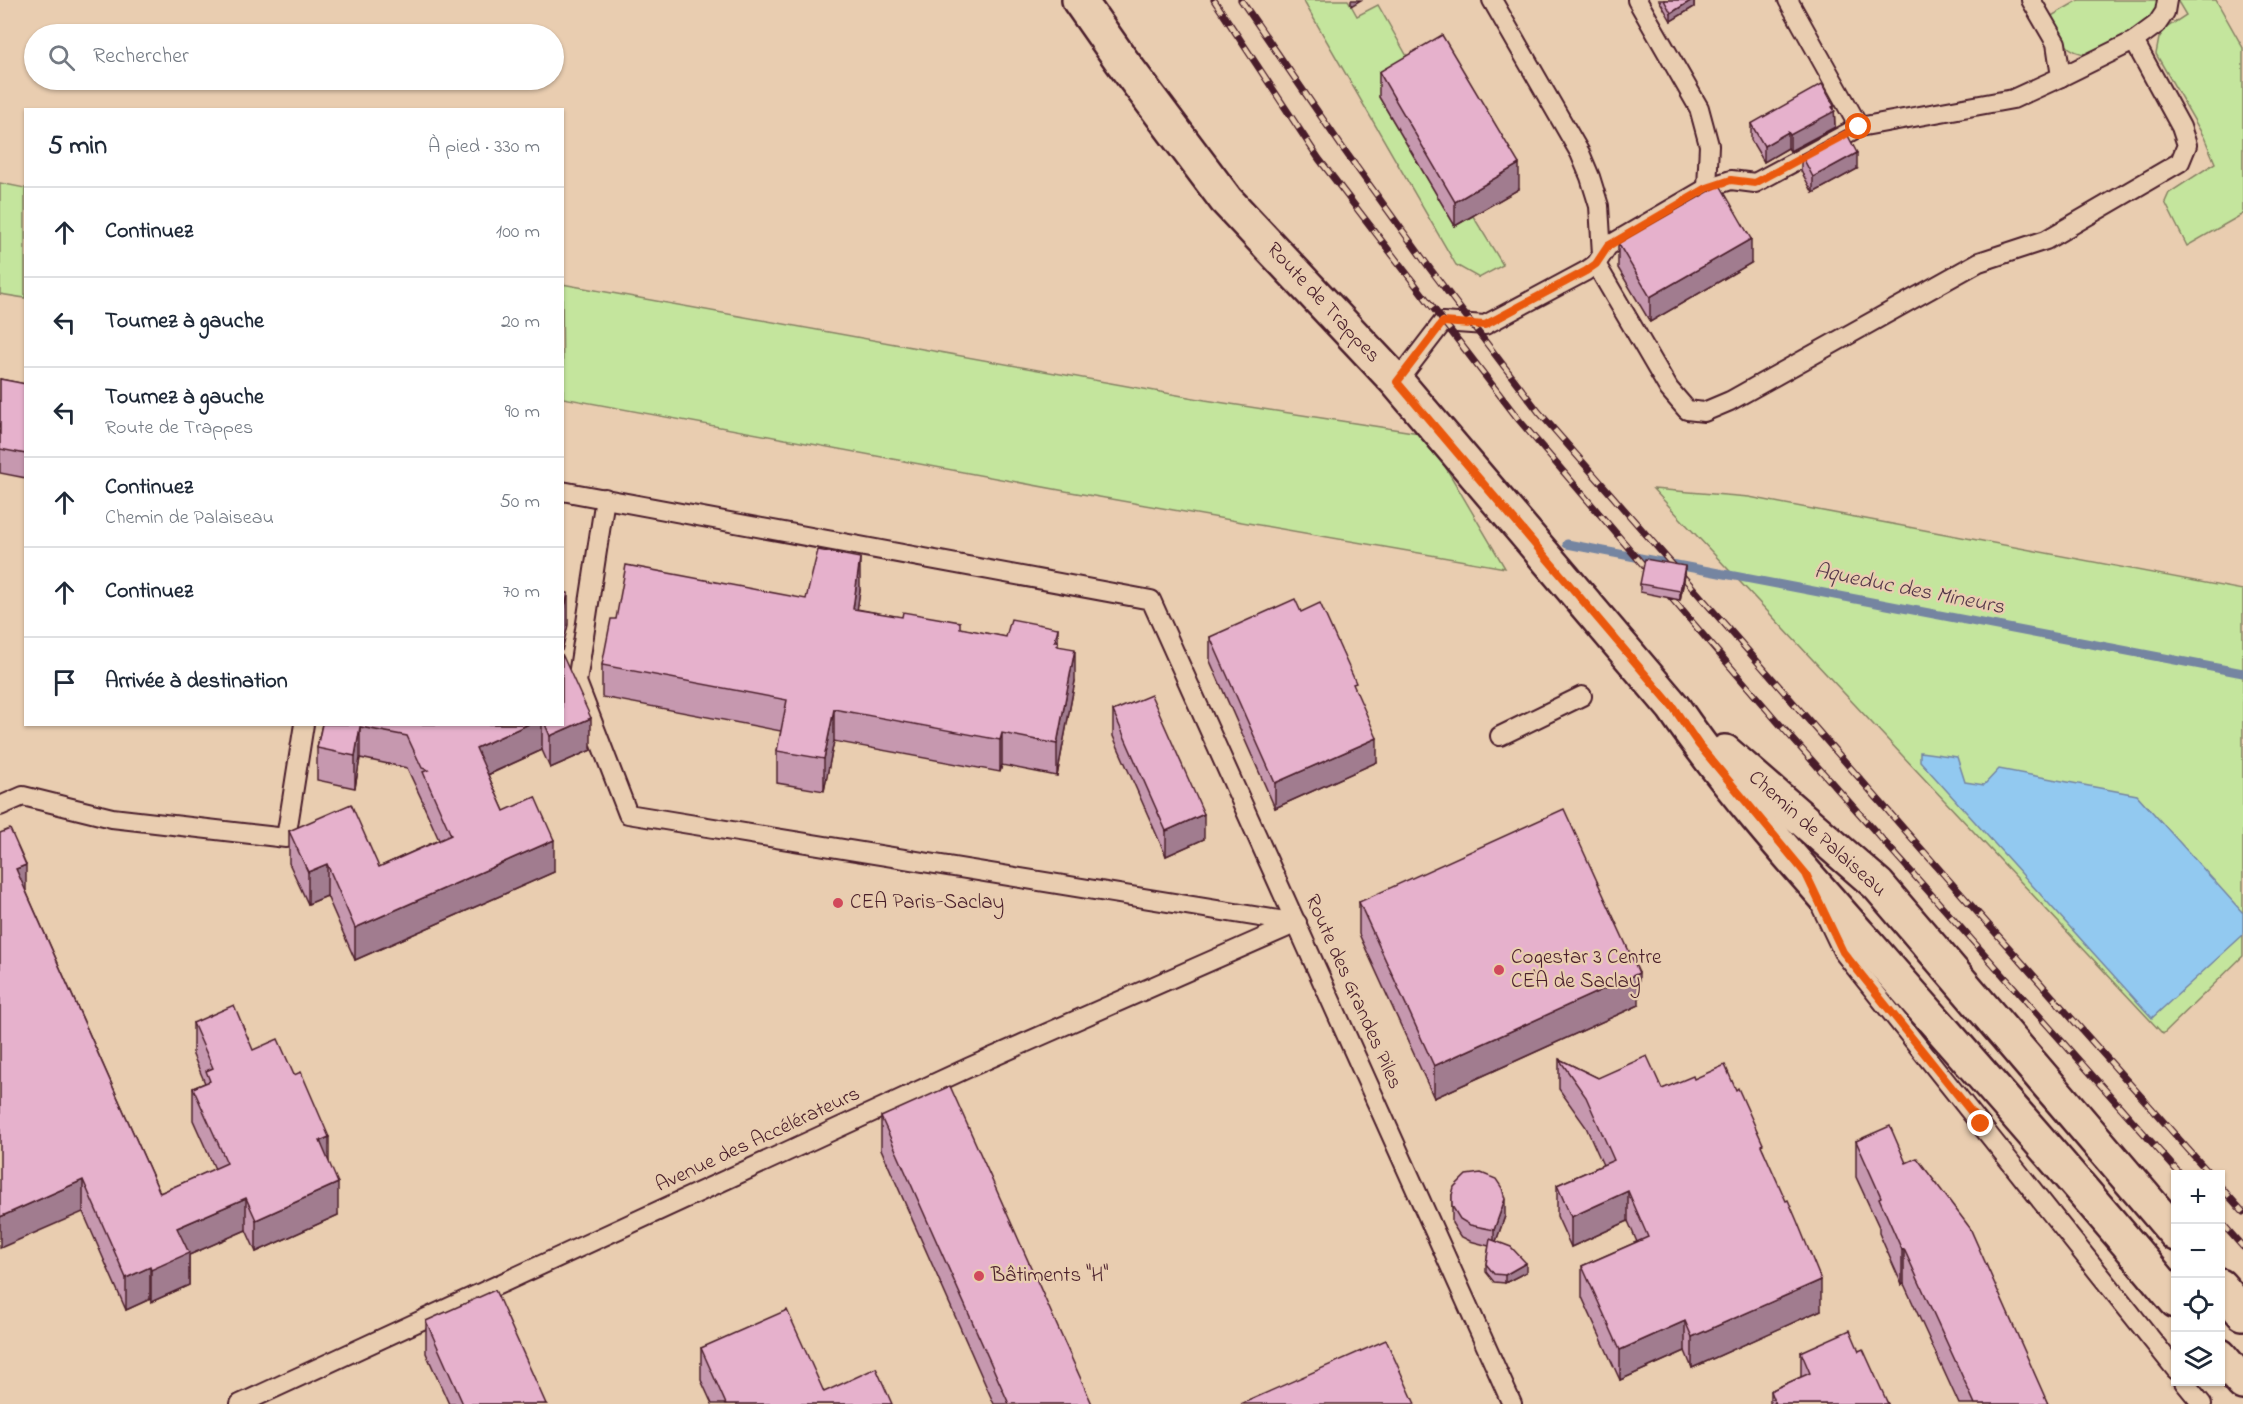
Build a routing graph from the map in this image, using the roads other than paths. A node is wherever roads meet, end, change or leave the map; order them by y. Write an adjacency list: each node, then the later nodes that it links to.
1 (1079, 0): 12 (main road, Route de Trappes)
2 (1492, 0): 11 (lane)
3 (1638, 0): 10 (lane)
4 (1788, 0): 9 (lane)
5 (2031, 0): 8 (lane)
6 (2167, 0): 7 (lane)
7 (2134, 41): 8 (lane); 11 (lane)
8 (2061, 77): 9 (lane)
9 (1859, 127): 10 (lane)
10 (1707, 188): 11 (lane)
11 (1599, 259): 12 (lane)
12 (1397, 382): 16 (main road, Route de Trappes)
13 (564, 491): 14 (lane)
14 (605, 498): 21 (lane, Route des Grandes Piles); 21 (lane)
15 (1582, 696): 18 (lane)
16 (1673, 707): 20 (main road, Chemin de Palaiseau); 22 (main road, Chemin de Palaiseau)
17 (304, 726): 19 (lane)
18 (1500, 736)
19 (0, 806)
20 (1806, 874): 24 (main road, Chemin de Palaiseau); 27 (lane)
21 (1297, 923): 30 (lane, Avenue des Accélérateurs); 31 (lane, Route des Grandes Piles)
22 (2171, 1229)
23 (2225, 1292): 25 (main road)
24 (2171, 1296)
25 (2243, 1313)
26 (2225, 1362): 28 (main road)
27 (2171, 1365)
28 (2243, 1383)
29 (2187, 1386): 32 (lane)
30 (240, 1404)
31 (1512, 1404)
32 (2202, 1404)

